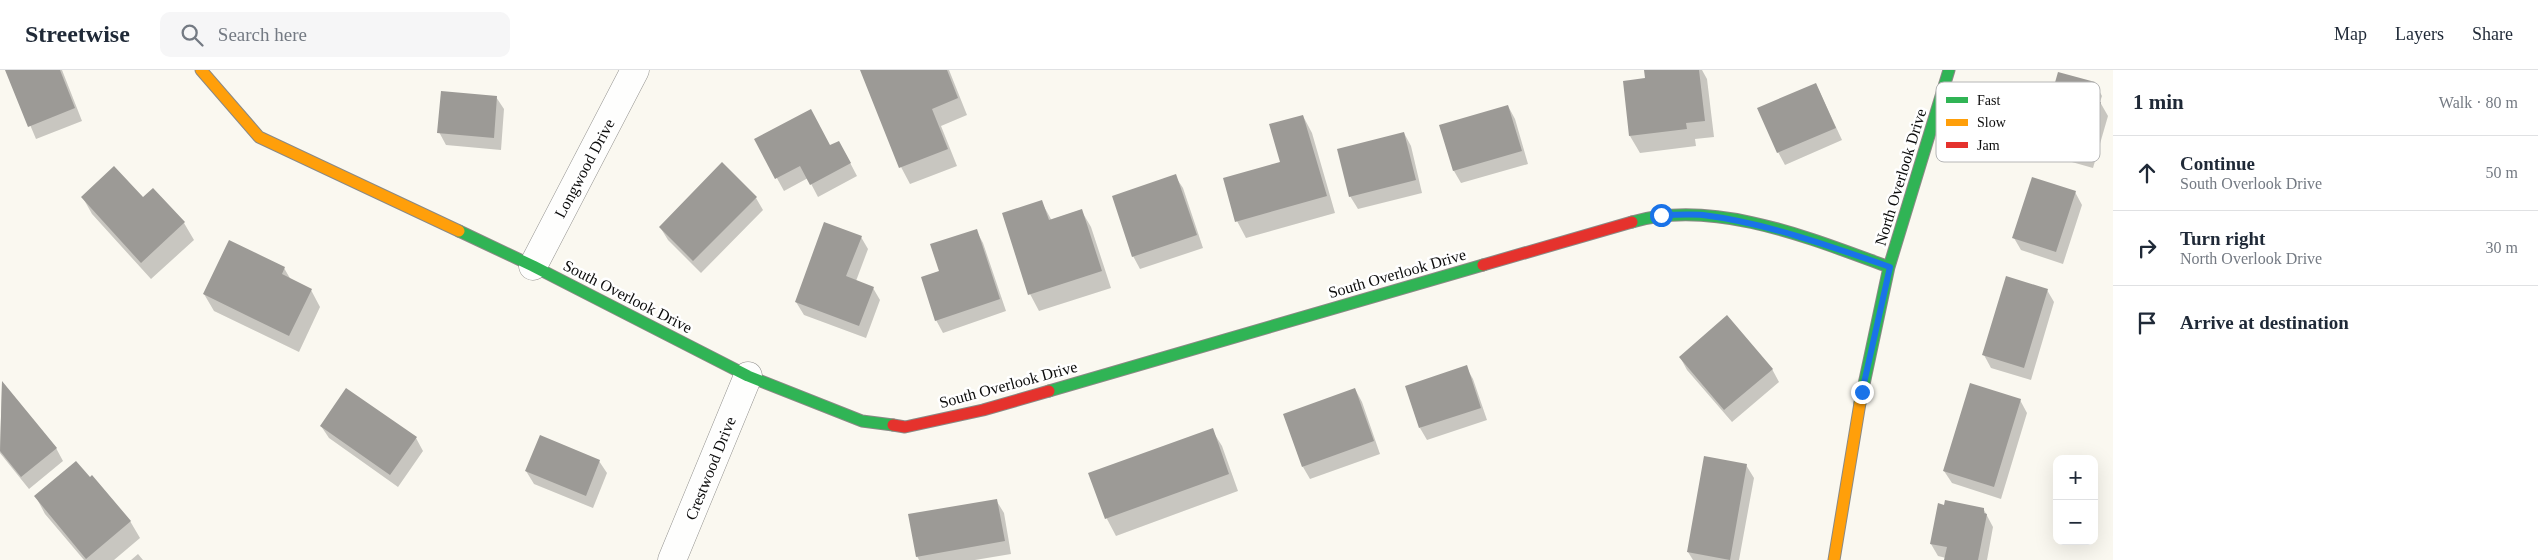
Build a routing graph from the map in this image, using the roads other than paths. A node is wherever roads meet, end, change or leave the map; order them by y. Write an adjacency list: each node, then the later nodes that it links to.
1 (201, 70): 6 (street, South Overlook Drive)
2 (636, 70): 6 (street, Longwood Drive)
3 (1949, 70): 4 (street, North Overlook Drive)
4 (1945, 82)
5 (1936, 113): 7 (street, North Overlook Drive)
6 (533, 266): 8 (street, South Overlook Drive)
7 (1890, 267): 8 (street, South Overlook Drive); 10 (street, North Overlook Drive)
8 (748, 376): 9 (street, Crestwood Drive)
9 (672, 560)
10 (1834, 560)

